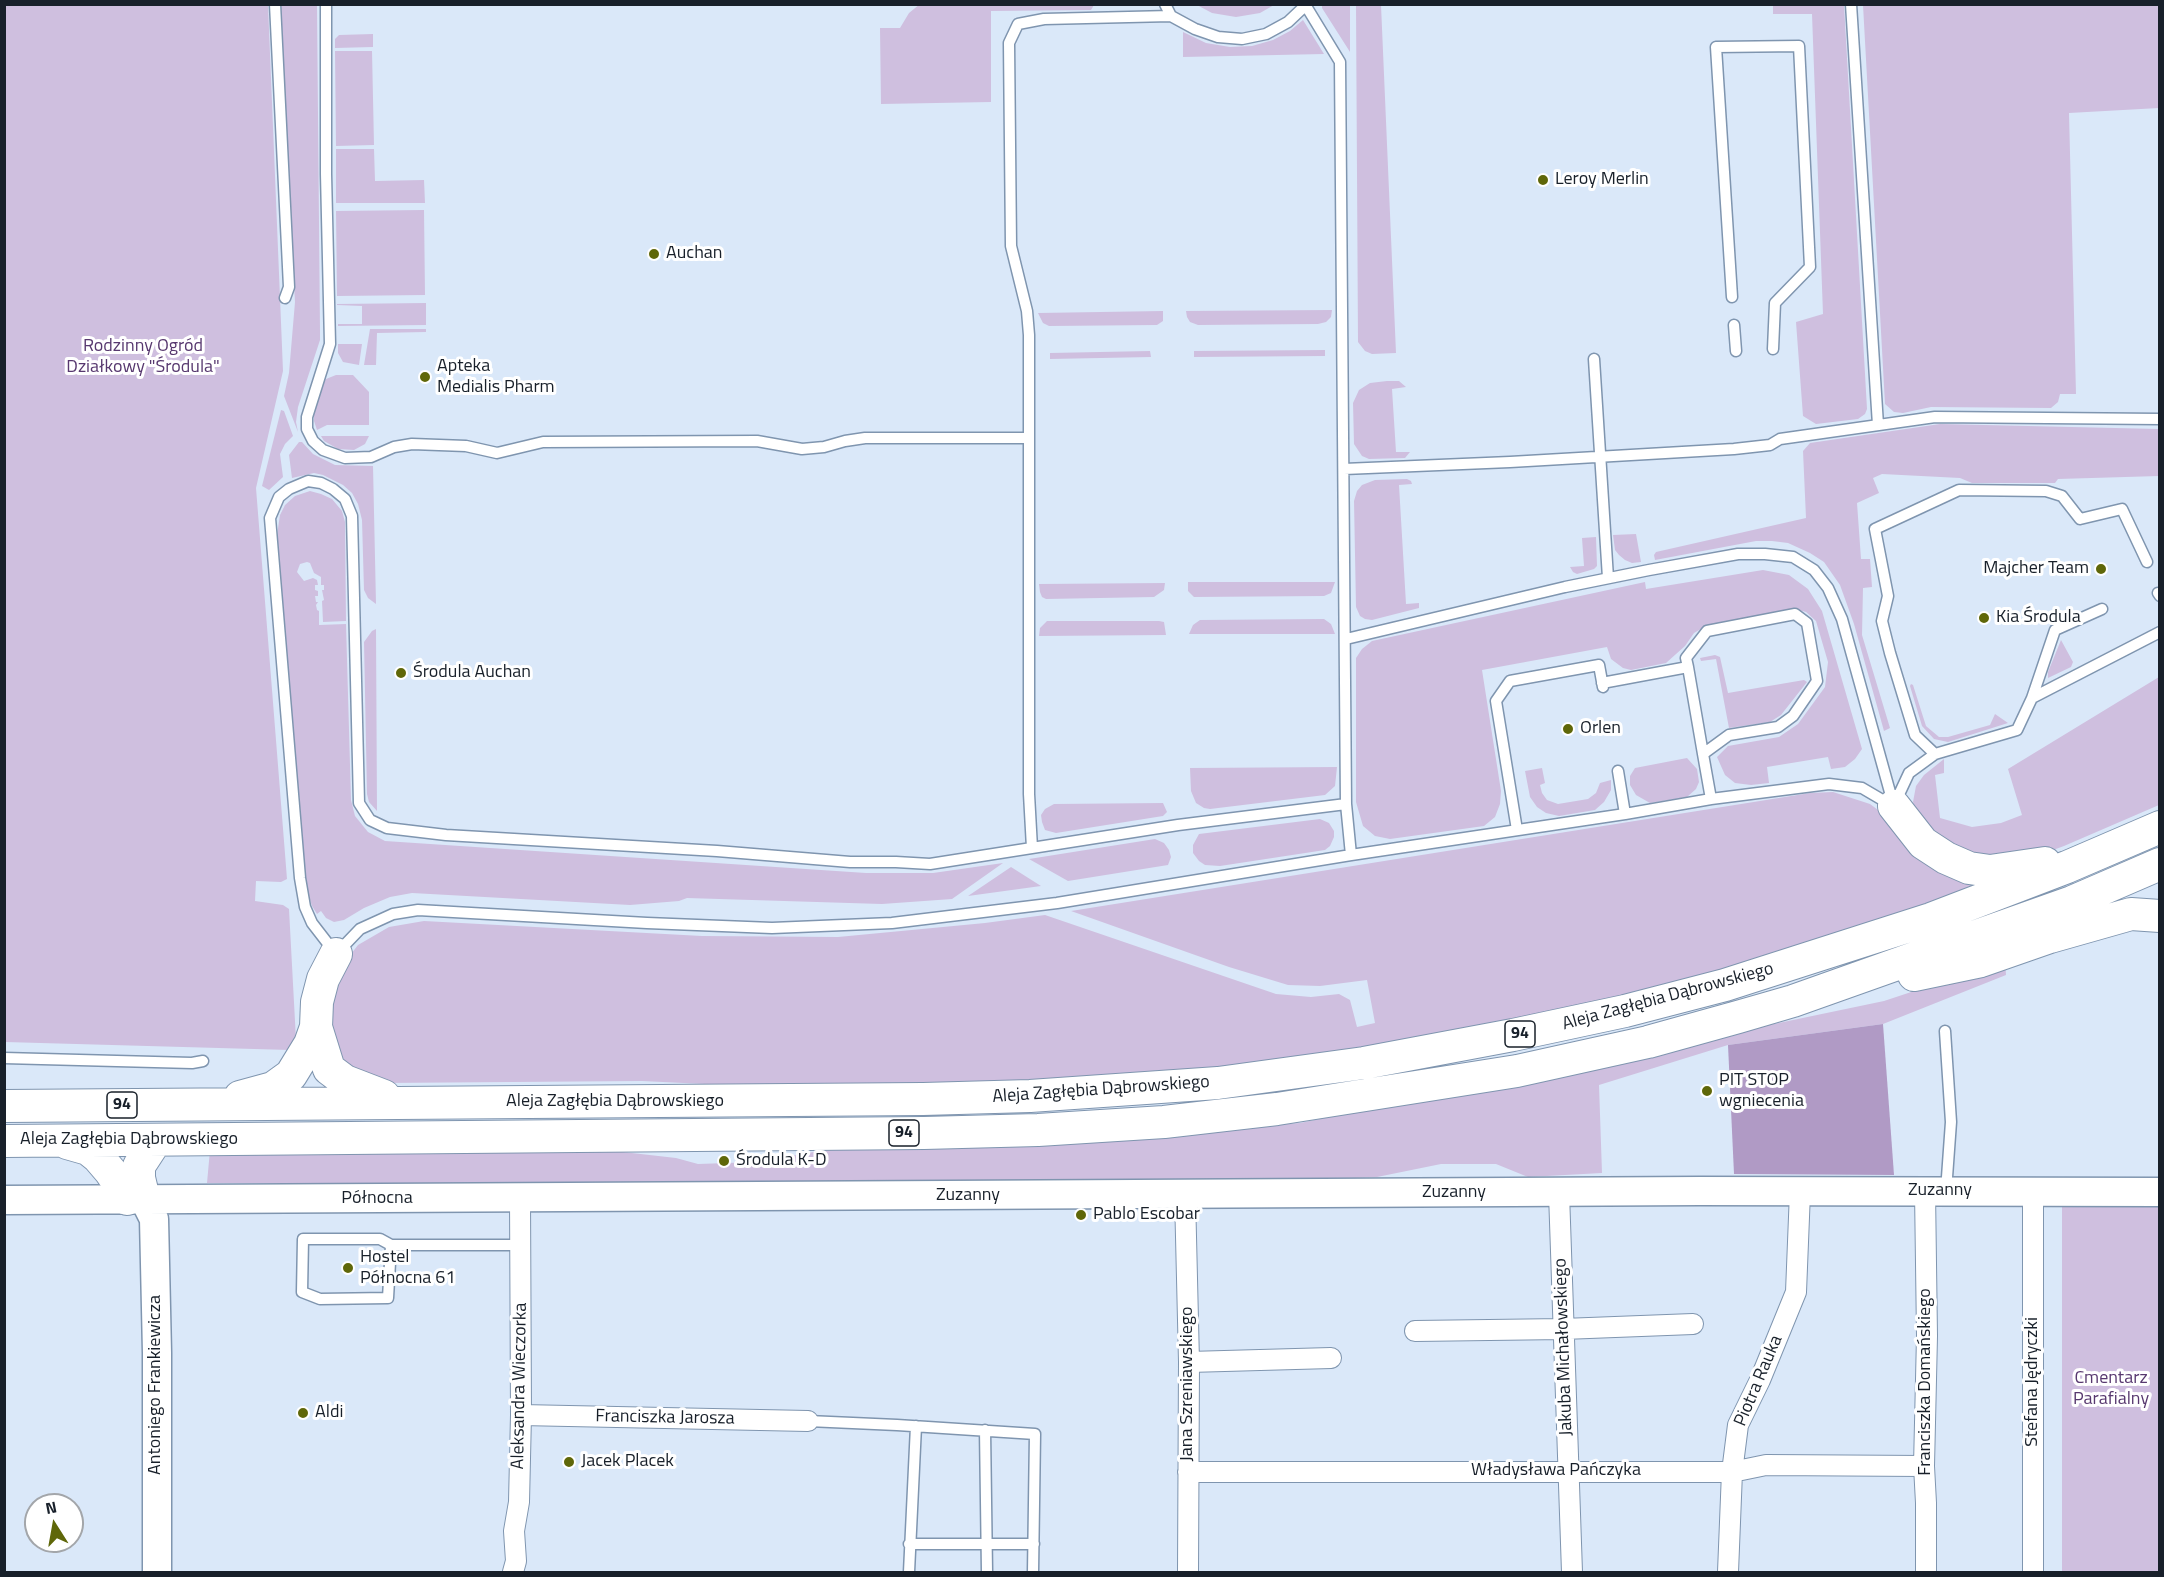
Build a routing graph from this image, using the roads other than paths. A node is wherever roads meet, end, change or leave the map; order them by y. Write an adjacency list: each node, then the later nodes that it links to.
1 (274, 4): 7 (lane)
2 (326, 4): 15 (lane)
3 (1165, 4): 6 (lane)
4 (1851, 4): 14 (lane)
5 (1306, 5): 6 (lane); 17 (lane)
6 (1172, 16): 15 (lane)
7 (285, 297)
8 (1732, 297): 10 (lane)
9 (1734, 325): 11 (lane)
10 (1773, 349)
11 (1736, 351)
12 (1594, 359): 16 (lane)
13 (2160, 419): 14 (lane)
14 (1878, 425): 16 (lane)
15 (1028, 438): 34 (lane)
16 (1599, 456): 17 (lane); 19 (lane)
17 (1344, 469): 22 (lane)
18 (2147, 562): 26 (lane)
19 (1608, 578): 22 (lane); 30 (lane)
20 (2102, 609): 24 (lane)
21 (2160, 632): 24 (lane)
22 (1346, 639): 29 (lane)
23 (1688, 667): 25 (lane); 25 (lane); 33 (lane)
24 (2032, 698): 26 (lane)
25 (1703, 753): 28 (lane)
26 (1935, 754): 30 (lane)
27 (1618, 771): 31 (lane)
28 (1712, 799): 30 (lane); 31 (lane)
29 (1346, 804): 34 (lane); 35 (lane)
30 (1894, 806): 36 (main road)
31 (1625, 814): 33 (lane)
32 (2160, 827): 36 (main road, Aleja Zagłębia Dąbrowskiego / 94)
33 (1517, 830): 35 (lane)
34 (1032, 848): 39 (lane)
35 (1351, 855): 39 (lane)
36 (2093, 856): 45 (main road, Aleja Zagłębia Dąbrowskiego / 94)
37 (2160, 864): 40 (main road, Aleja Zagłębia Dąbrowskiego / 94)
38 (2160, 916): 40 (main road)
39 (336, 954): 41 (main road)
40 (1792, 1001): 48 (main road, Aleja Zagłębia Dąbrowskiego / 94)
41 (316, 1027): 45 (main road); 46 (main road)
42 (1945, 1031): 51 (lane)
43 (4, 1058): 44 (lane)
44 (203, 1061)
45 (401, 1103): 46 (main road, Aleja Zagłębia Dąbrowskiego / 94)
46 (223, 1105): 47 (main road, Aleja Zagłębia Dąbrowskiego / 94)
47 (4, 1106)
48 (156, 1140): 50 (main road, Aleja Zagłębia Dąbrowskiego / 94); 59 (main road)
49 (4, 1141): 50 (main road, Aleja Zagłębia Dąbrowskiego / 94)
50 (60, 1141): 59 (main road)
51 (1935, 1191): 52 (street, Zuzanny); 53 (street, Zuzanny); 72 (street, Franciszka Domańskiego)
52 (1800, 1192): 55 (street, Zuzanny); 75 (street, Piotra Rauka)
53 (2033, 1192): 54 (street, Zuzanny); 88 (street, Stefana Jędryczki)
54 (2160, 1192)
55 (1559, 1193): 56 (street, Zuzanny); 64 (street, Jakuba Michałowskiego)
56 (1185, 1195): 57 (street, Zuzanny); 67 (street, Jana Szreniawskiego)
57 (749, 1196): 58 (street, Północna)
58 (520, 1198): 59 (street, Północna); 62 (street, Aleksandra Wieczorka)
59 (136, 1199): 60 (street, Północna); 79 (street, Antoniego Frankiewicza)
60 (4, 1200)
61 (391, 1245): 61 (lane); 62 (lane)
62 (521, 1245): 68 (street, Aleksandra Wieczorka)
63 (1693, 1324): 64 (street)
64 (1563, 1329): 65 (street); 73 (street, Jakuba Michałowskiego)
65 (1415, 1331)
66 (1331, 1358): 67 (street)
67 (1189, 1362): 74 (street, Jana Szreniawskiego)
68 (522, 1415): 69 (street, Franciszka Jarosza); 80 (street, Aleksandra Wieczorka)
69 (808, 1422): 70 (lane)
70 (916, 1426): 71 (lane); 76 (lane)
71 (985, 1430): 77 (lane); 78 (lane)
72 (1924, 1466): 75 (street, Władysława Pańczyka); 87 (street, Franciszka Domańskiego)
73 (1568, 1471): 74 (street, Władysława Pańczyka); 75 (street, Władysława Pańczyka); 85 (street, Jakuba Michałowskiego)
74 (1188, 1472): 84 (street, Jana Szreniawskiego)
75 (1732, 1472): 86 (street, Piotra Rauka)
76 (909, 1544): 77 (lane); 81 (lane)
77 (986, 1544): 78 (lane); 82 (lane)
78 (1034, 1544): 83 (lane)
79 (157, 1572)
80 (513, 1572)
81 (909, 1572)
82 (987, 1572)
83 (1033, 1572)
84 (1188, 1572)
85 (1572, 1572)
86 (1728, 1572)
87 (1926, 1572)
88 (2033, 1572)

